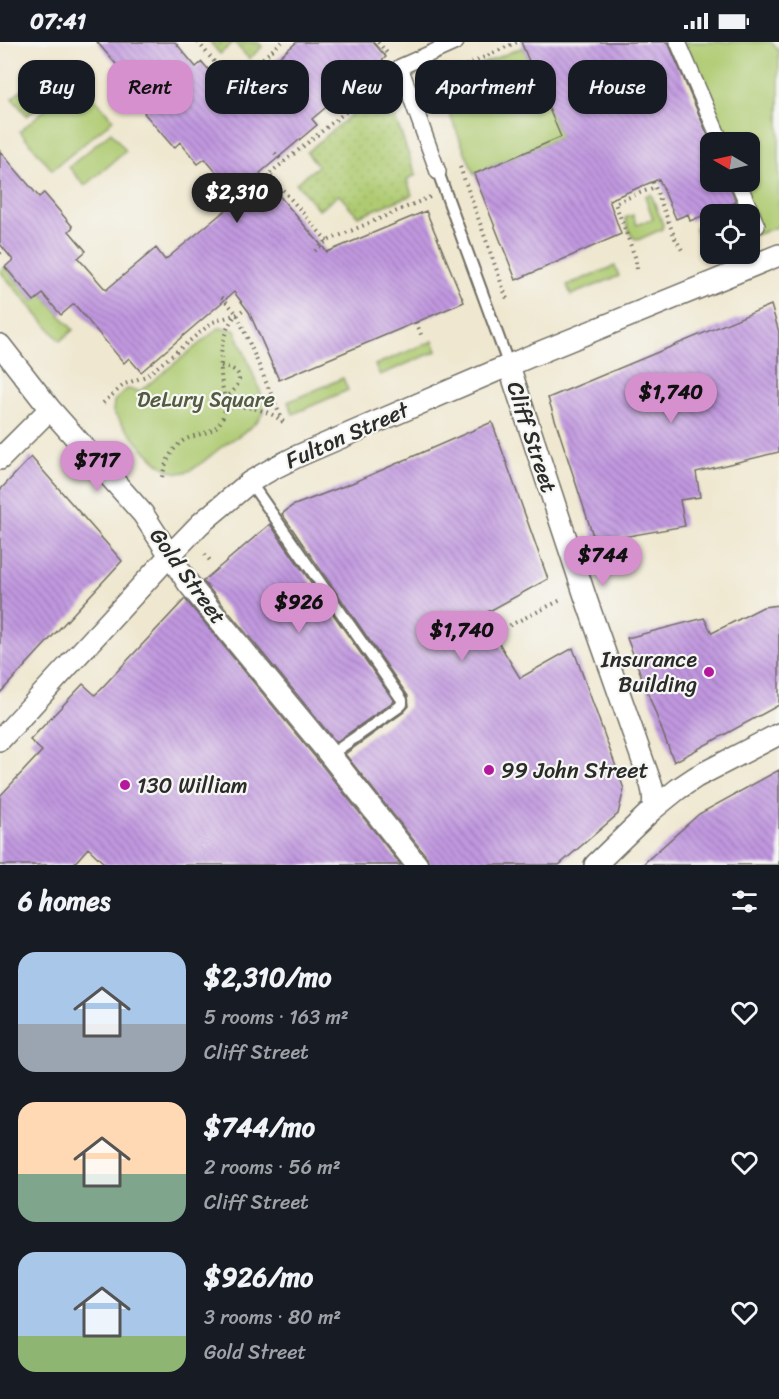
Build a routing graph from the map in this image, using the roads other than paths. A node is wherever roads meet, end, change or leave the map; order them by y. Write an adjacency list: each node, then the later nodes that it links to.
1 (456, 42): 4 (street, Cliff Street)
2 (678, 42): 3 (street)
3 (717, 132)
4 (438, 172): 7 (lane, Cliff Street)
5 (779, 255): 7 (street, Fulton Street)
6 (0, 345): 8 (street, Gold Street)
7 (508, 366): 10 (street, Fulton Street); 15 (street, Cliff Street)
8 (50, 409): 9 (street); 11 (street, Gold Street)
9 (0, 459)
10 (250, 482): 11 (street, Fulton Street); 14 (lane)
11 (171, 554): 13 (street, Fulton Street); 14 (street, Gold Street)
12 (779, 734): 15 (street)
13 (0, 740)
14 (330, 755): 16 (street, Gold Street)
15 (652, 810): 17 (street)
16 (417, 865)
17 (594, 865)

